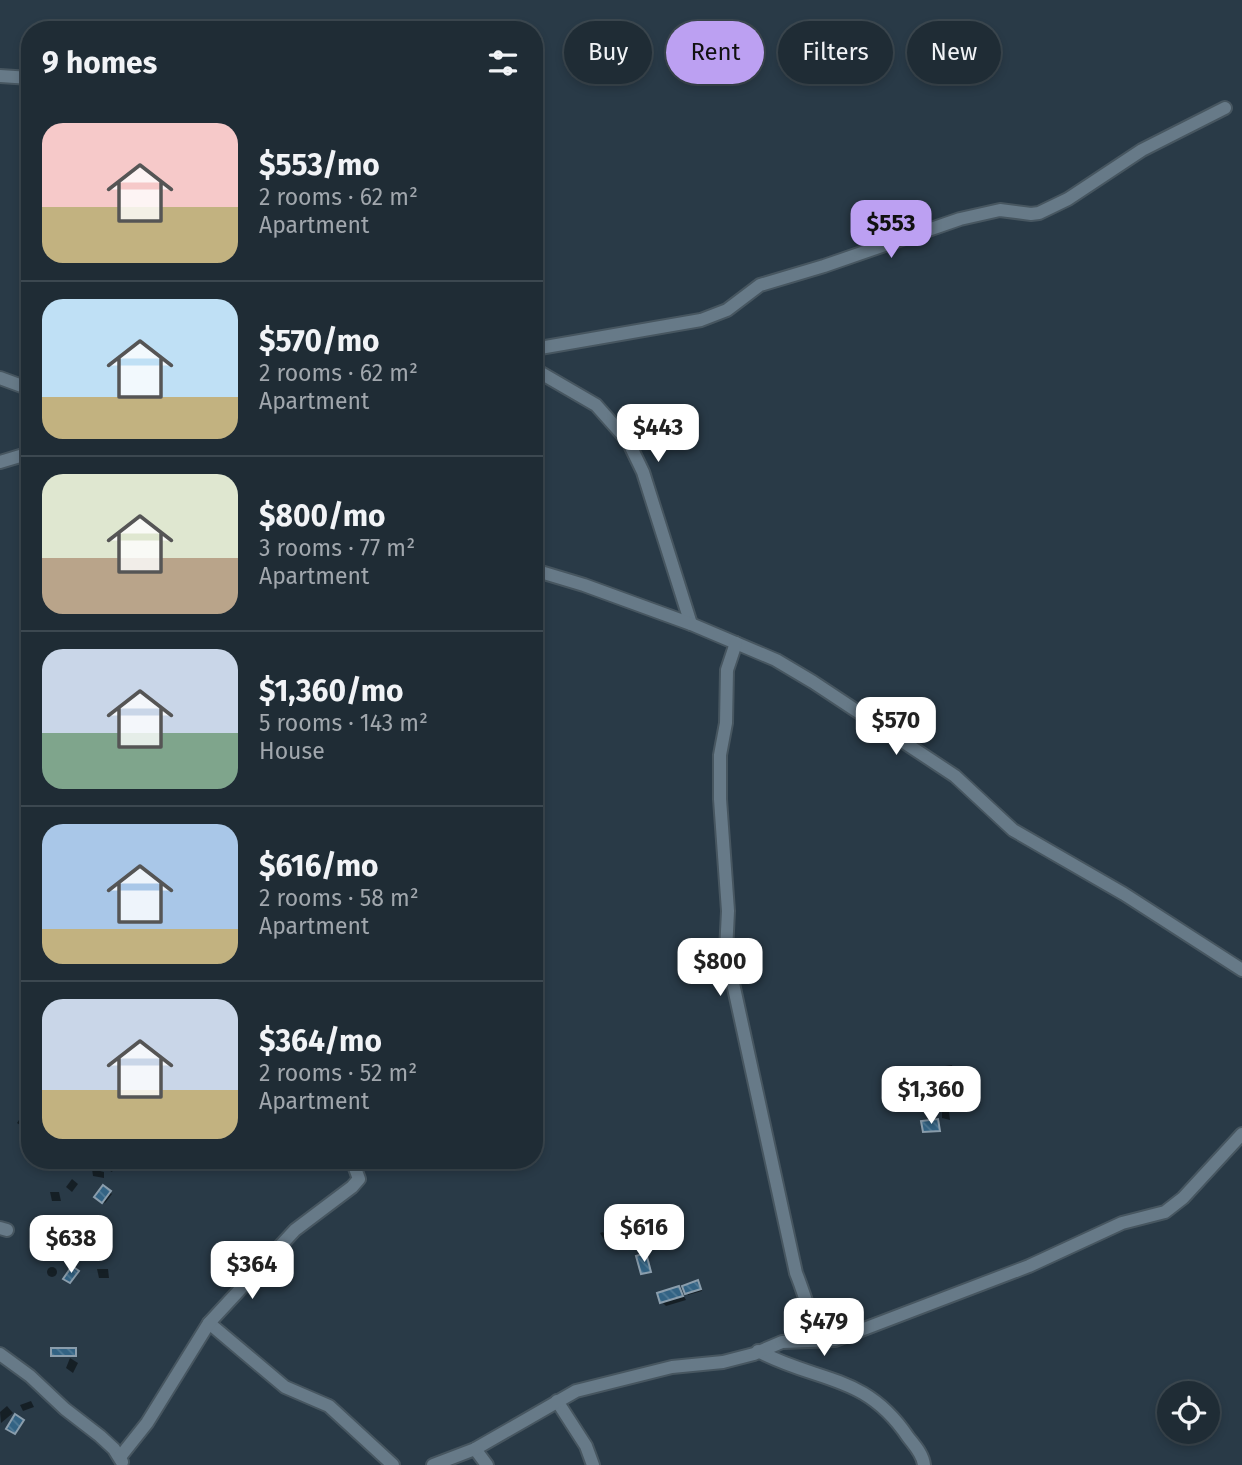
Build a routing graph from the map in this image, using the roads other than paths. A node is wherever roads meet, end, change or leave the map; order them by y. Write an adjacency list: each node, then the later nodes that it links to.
1 (0, 76): 2 (street)
2 (21, 77)
3 (1225, 108): 4 (street)
4 (543, 347)
5 (543, 374): 11 (street)
6 (0, 378): 7 (street)
7 (21, 386)
8 (21, 456): 9 (street)
9 (0, 462)
10 (543, 573): 11 (street)
11 (691, 624): 12 (street)
12 (736, 643): 13 (street); 17 (street)
13 (1242, 970)
14 (1242, 1135): 17 (street)
15 (355, 1169): 16 (street)
16 (209, 1323): 22 (street); 23 (street)
17 (822, 1341): 18 (street)
18 (758, 1352): 20 (street); 27 (street)
19 (0, 1354): 22 (street)
20 (557, 1401): 21 (street); 26 (street)
21 (475, 1449): 24 (street); 25 (street)
22 (121, 1461)
23 (393, 1465)
24 (433, 1465)
25 (488, 1465)
26 (593, 1465)
27 (924, 1465)

